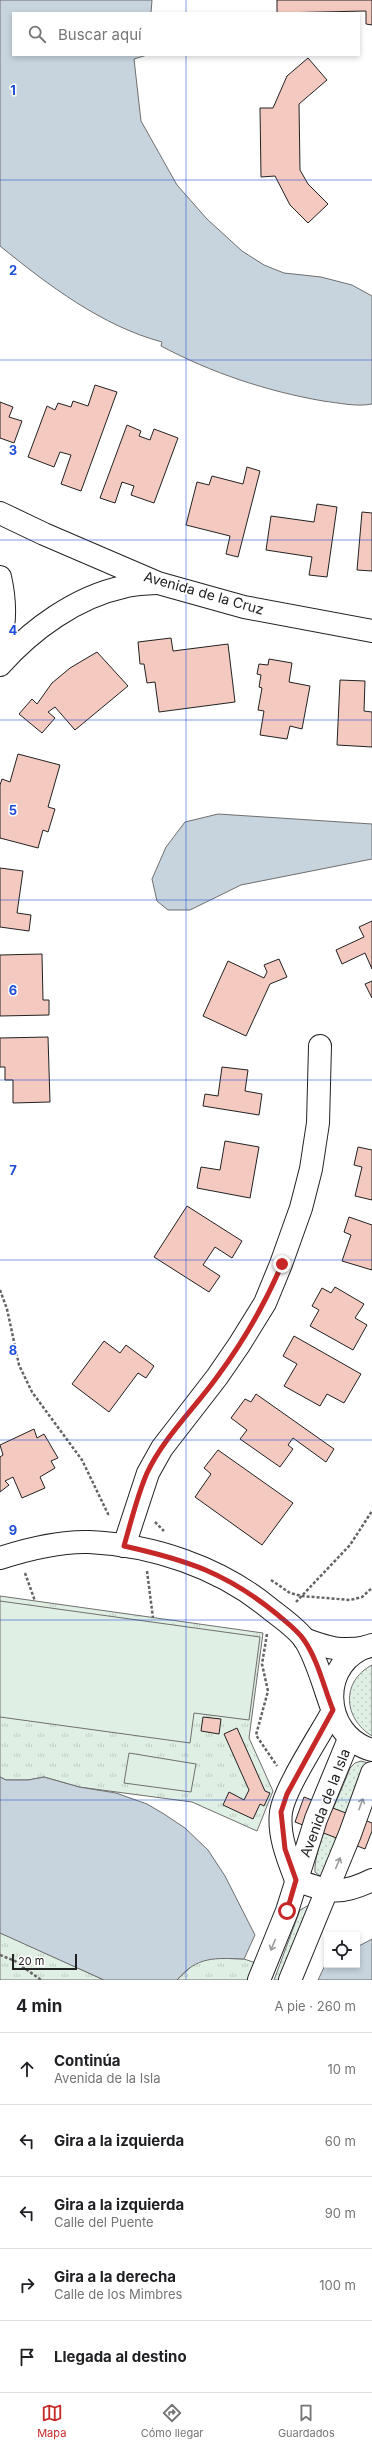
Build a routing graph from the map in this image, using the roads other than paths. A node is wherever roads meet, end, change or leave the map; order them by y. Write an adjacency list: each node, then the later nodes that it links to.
1 (0, 513): 3 (street, Avenida de la Cruz)
2 (0, 577): 5 (street)
3 (158, 583): 4 (street, Avenida de la Cruz); 6 (street)
4 (372, 631)
5 (0, 642)
6 (0, 665)
7 (320, 1046): 8 (street)
8 (124, 1546): 9 (street); 10 (street)
9 (9, 1556)
10 (304, 1639): 11 (street); 12 (street)
11 (370, 1646): 12 (street)
12 (333, 1710): 13 (street); 16 (street)
13 (349, 1739): 14 (street); 16 (street, Avenida de la Isla)
14 (372, 1750)
15 (372, 1773): 18 (street, one-way to 15)
16 (296, 1880): 18 (street); 19 (street, Avenida de la Isla, one-way to 19)
17 (372, 1880): 18 (street)
18 (326, 1891): 20 (street)
19 (259, 1980)
20 (290, 1980)

